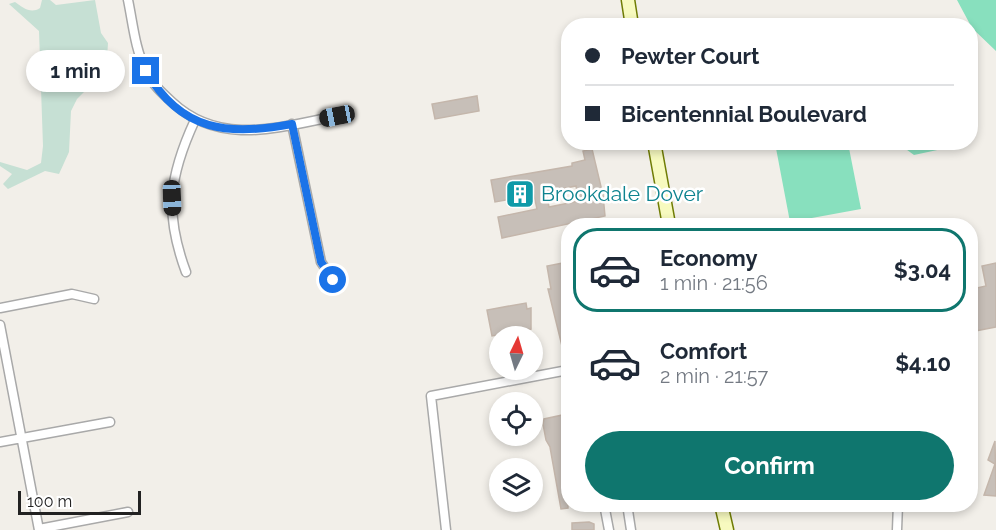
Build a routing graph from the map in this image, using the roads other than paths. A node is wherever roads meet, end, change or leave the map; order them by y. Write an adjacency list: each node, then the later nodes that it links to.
1 (128, 0): 5 (street)
2 (628, 0): 3 (main road)
3 (631, 18)
4 (337, 116): 6 (street)
5 (195, 120): 6 (street); 9 (street)
6 (292, 124): 10 (street)
7 (655, 150): 8 (main road)
8 (668, 218)
9 (186, 272)
10 (333, 280)
11 (94, 298): 12 (street)
12 (0, 308)
13 (0, 325): 16 (street)
14 (561, 371): 24 (street)
15 (110, 422): 16 (street)
16 (22, 439): 17 (street); 23 (street)
17 (0, 442)
18 (128, 512): 23 (street)
19 (606, 512): 25 (street)
20 (628, 512): 26 (street)
21 (724, 512): 27 (main road)
22 (898, 512): 28 (street)
23 (39, 529)
24 (446, 530)
25 (609, 530)
26 (631, 530)
27 (727, 530)
28 (897, 530)

